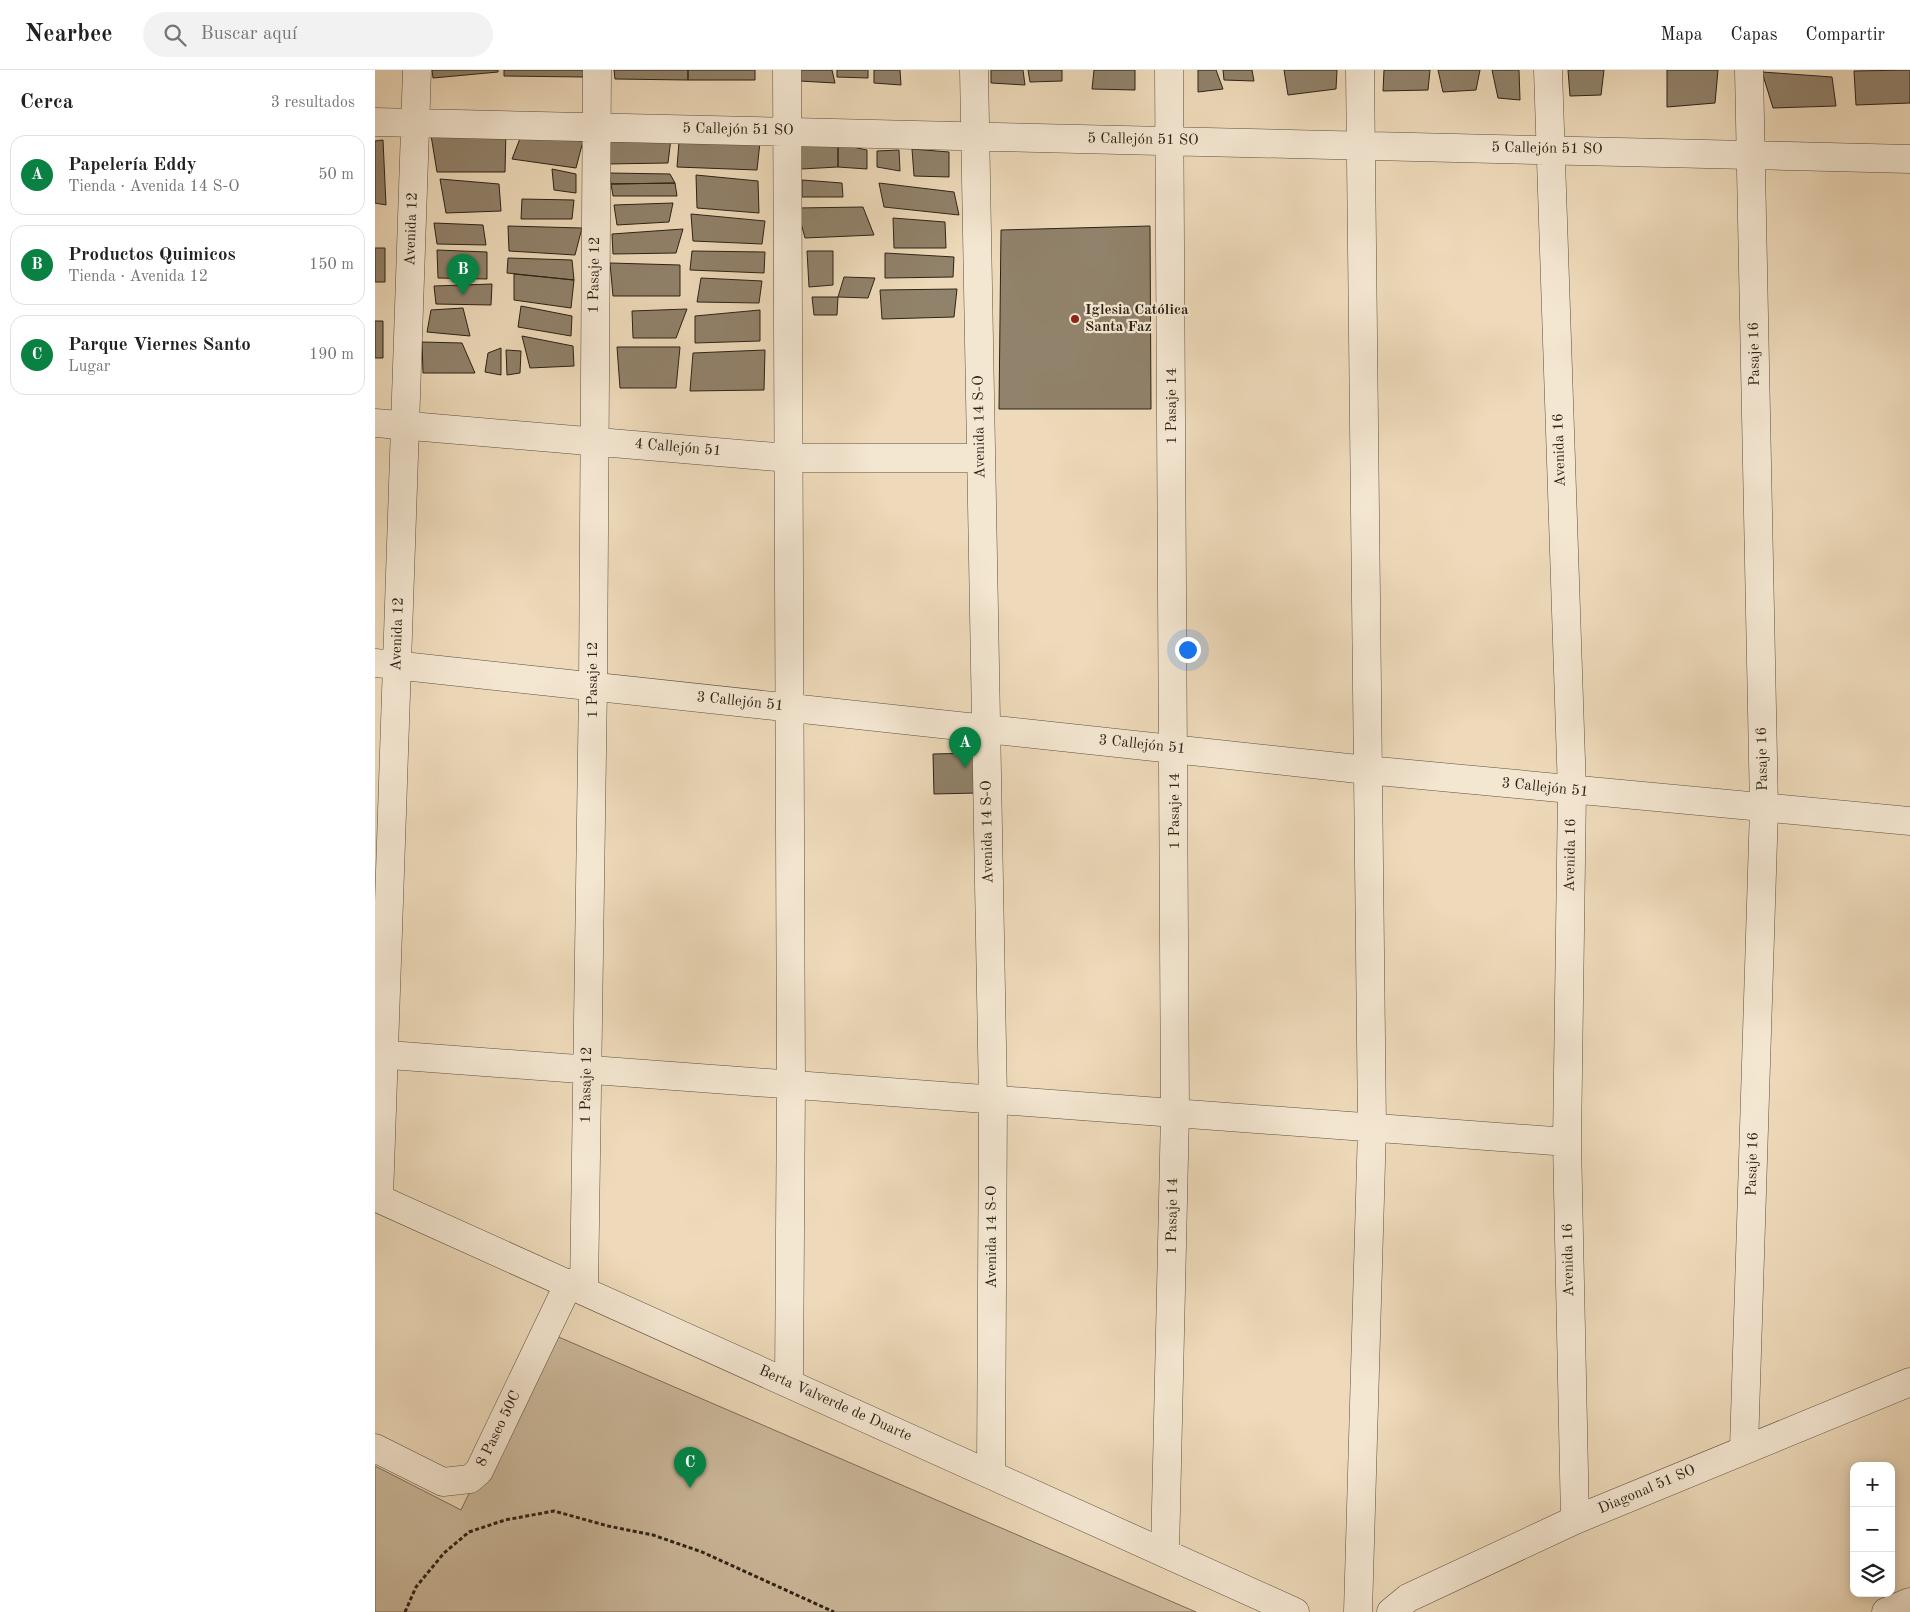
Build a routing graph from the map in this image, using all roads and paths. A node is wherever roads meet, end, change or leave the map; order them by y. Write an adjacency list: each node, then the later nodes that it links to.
1 (417, 70): 10 (street, Avenida 12)
2 (597, 70): 11 (street, 1 Pasaje 12)
3 (787, 70): 12 (street)
4 (974, 70): 13 (street, Avenida 14 S-O)
5 (1169, 70): 14 (street, 1 Pasaje 14)
6 (1360, 70): 15 (street)
7 (1547, 70): 16 (street, Avenida 16)
8 (1749, 70): 17 (street, Pasaje 16)
9 (375, 122): 10 (street, 5 Callejón 51 SO)
10 (415, 123): 11 (street, 5 Callejón 51 SO); 20 (street, Avenida 12)
11 (597, 127): 12 (street, 5 Callejón 51 SO); 21 (street, 1 Pasaje 12)
12 (787, 132): 13 (street, 5 Callejón 51 SO); 22 (street)
13 (975, 136): 14 (street, 5 Callejón 51 SO); 23 (street, Avenida 14 S-O)
14 (1170, 141): 15 (street, 5 Callejón 51 SO); 28 (street, 1 Pasaje 14)
15 (1362, 145): 16 (street, 5 Callejón 51 SO); 29 (street)
16 (1551, 149): 17 (street, 5 Callejón 51 SO); 30 (street, Avenida 16)
17 (1751, 154): 18 (street, 5 Callejón 51 SO); 31 (street, Pasaje 16)
18 (1910, 159)
19 (375, 424): 20 (street, 4 Callejón 51)
20 (405, 426): 21 (street, 4 Callejón 51); 24 (street, Avenida 12)
21 (594, 441): 22 (street, 4 Callejón 51); 25 (street, 1 Pasaje 12)
22 (788, 458): 23 (street, 4 Callejón 51); 26 (street)
23 (981, 458): 27 (street, Avenida 14 S-O)
24 (386, 664): 25 (street, 3 Callejón 51); 33 (street, Avenida 12)
25 (593, 686): 26 (street, 3 Callejón 51); 35 (street, 1 Pasaje 12)
26 (790, 707): 27 (street, 3 Callejón 51); 36 (street)
27 (986, 729): 28 (street, 3 Callejón 51); 37 (street, Avenida 14 S-O)
28 (1174, 749): 29 (street, 3 Callejón 51); 38 (street, 1 Pasaje 14)
29 (1367, 770): 30 (street, 3 Callejón 51); 39 (street)
30 (1572, 791): 31 (street, 3 Callejón 51); 40 (street, Avenida 16)
31 (1765, 808): 32 (street, 3 Callejón 51); 46 (street, Pasaje 16)
32 (1910, 821)
33 (382, 865): 34 (street, Avenida 12)
34 (379, 1055): 35 (street); 41 (street, Avenida 12)
35 (588, 1070): 36 (street); 42 (street, 1 Pasaje 12)
36 (791, 1085): 37 (street); 44 (street)
37 (993, 1100): 38 (street); 47 (street, Avenida 14 S-O)
38 (1175, 1113): 39 (street); 49 (street, 1 Pasaje 14)
39 (1372, 1128): 40 (street); 54 (street)
40 (1567, 1142): 48 (street, Avenida 16)
41 (377, 1198): 42 (street, Berta Valverde de Duarte)
42 (576, 1287): 44 (street, Berta Valverde de Duarte); 45 (street, 8 Paseo 50C)
43 (1910, 1382): 46 (street, Diagonal 51 SO)
44 (789, 1383): 47 (street, Berta Valverde de Duarte)
45 (375, 1448)
46 (1744, 1448): 48 (street, Diagonal 51 SO)
47 (991, 1474): 49 (street, Berta Valverde de Duarte)
48 (1575, 1520): 55 (street, Diagonal 51 SO)
49 (1165, 1553): 53 (street, Berta Valverde de Duarte)
50 (1910, 1602): 56 (street)
51 (405, 1612): 52 (path)
52 (834, 1612)
53 (1295, 1612)
54 (1358, 1612)
55 (1391, 1612)
56 (1887, 1612)

